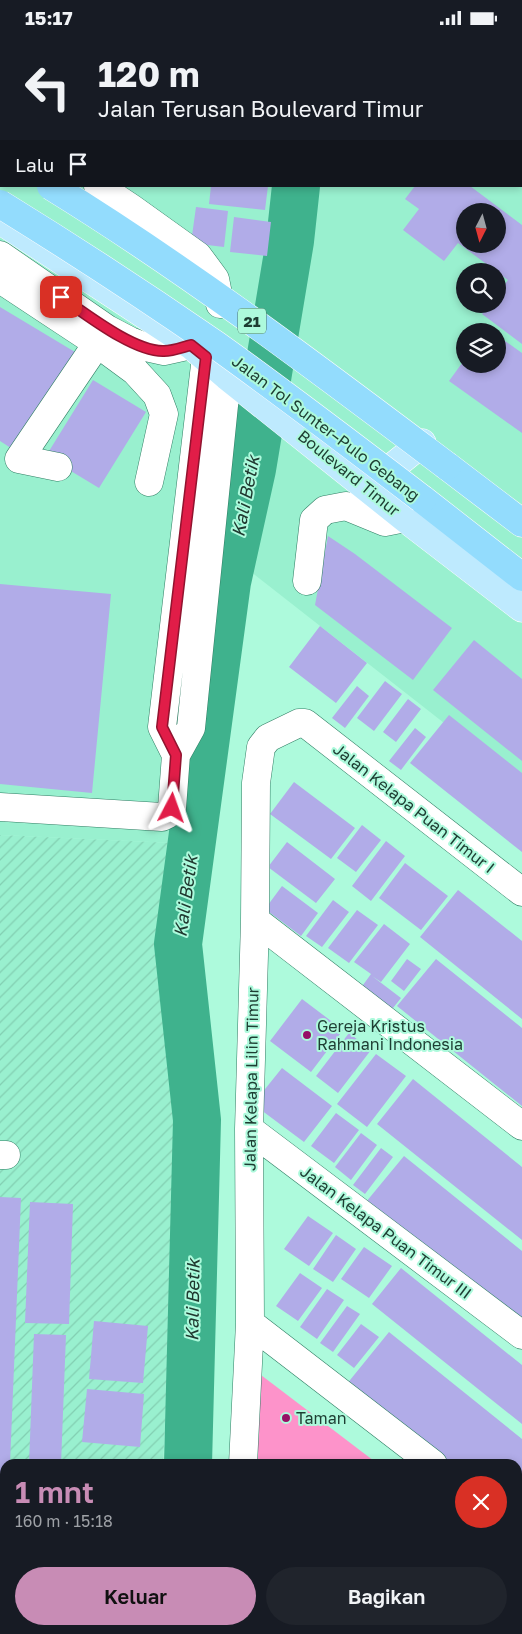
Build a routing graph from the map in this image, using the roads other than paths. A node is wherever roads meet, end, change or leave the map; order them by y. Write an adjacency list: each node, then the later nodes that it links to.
1 (47, 187): 8 (main road, bridge)
2 (53, 187): 19 (highway, 21, bridge)
3 (100, 187): 8 (street)
4 (0, 204): 20 (highway, Jalan Tol Sunter–Pulo Gebang / 21, bridge)
5 (0, 220): 10 (main road, Boulevard Timur)
6 (0, 255): 9 (street)
7 (0, 279): 9 (street)
8 (220, 303): 12 (main road, bridge)
9 (102, 336): 10 (street); 13 (street); 15 (street)
10 (198, 351): 11 (main road, Boulevard Timur); 24 (street)
11 (232, 380): 16 (main road, Boulevard Timur); 24 (street)
12 (422, 443): 16 (main road); 17 (main road)
13 (9, 454): 14 (street)
14 (58, 467)
15 (149, 483)
16 (368, 488): 18 (main road, Boulevard Timur)
17 (522, 515)
18 (406, 518): 21 (street); 22 (main road, Boulevard Timur)
19 (522, 523)
20 (522, 577)
21 (307, 581)
22 (522, 608)
23 (305, 723): 26 (street, Jalan Kelapa Puan Timur I); 27 (street, Jalan Kelapa Lilin Timur)
24 (176, 755): 25 (street)
25 (0, 807)
26 (522, 892)
27 (254, 920): 28 (street); 29 (street, Jalan Kelapa Lilin Timur)
28 (522, 1126)
29 (249, 1129): 30 (street, Jalan Kelapa Lilin Timur); 31 (street, Jalan Kelapa Puan Timur III)
30 (250, 1323): 32 (street, Jalan Kelapa Lilin Timur); 33 (street)
31 (522, 1335)
32 (243, 1459)
33 (427, 1459)

